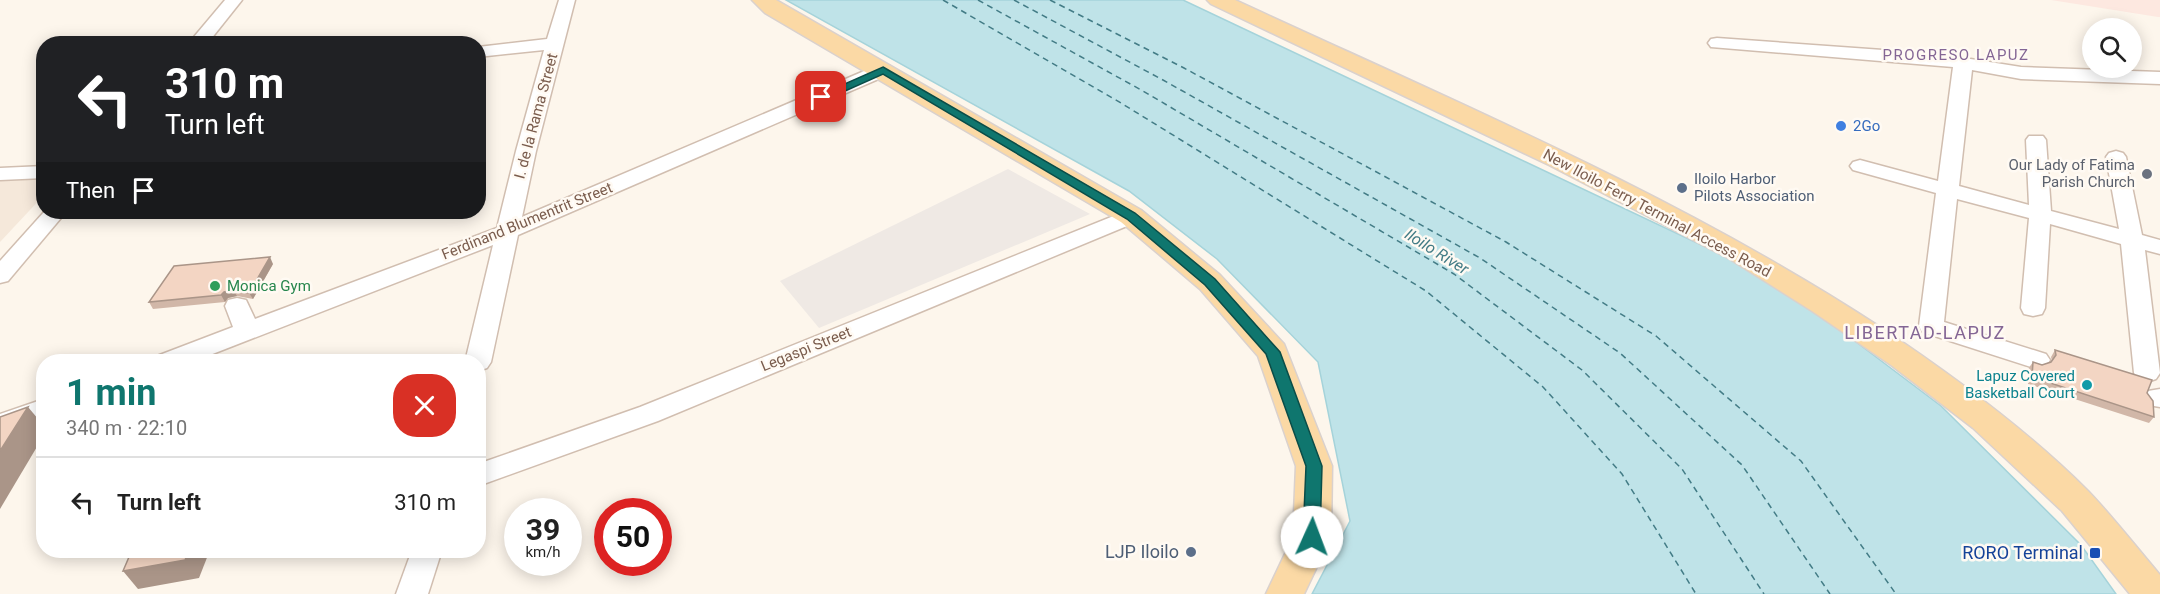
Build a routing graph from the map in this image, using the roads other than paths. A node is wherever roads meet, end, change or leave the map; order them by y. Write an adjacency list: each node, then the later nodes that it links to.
1 (234, 0): 5 (street)
2 (567, 0): 7 (street, I. de la Rama Street)
3 (763, 0): 10 (main road)
4 (1218, 0): 38 (main road, New Iloilo Ferry Terminal Access Road)
5 (204, 36)
6 (1718, 43): 9 (street)
7 (555, 44): 8 (street); 21 (street, I. de la Rama Street)
8 (486, 51)
9 (1964, 64): 11 (street); 17 (street)
10 (883, 70): 19 (main road); 21 (street, Ferdinand Blumentrit Street)
11 (2160, 78)
12 (2036, 140): 18 (street)
13 (2116, 156): 22 (street)
14 (1860, 166): 17 (street)
15 (36, 172): 16 (street)
16 (0, 174)
17 (1948, 189): 18 (street); 30 (street)
18 (2040, 215): 22 (street); 26 (street)
19 (1131, 216): 34 (street, Legaspi Street); 37 (main road)
20 (49, 219): 24 (street)
21 (507, 232): 27 (street, Ferdinand Blumentrit Street); 29 (street)
22 (2132, 240): 23 (street); 31 (street)
23 (2160, 247)
24 (0, 276)
25 (237, 306): 27 (street)
26 (2033, 308)
27 (247, 331): 28 (street, Ferdinand Blumentrit Street)
28 (187, 354)
29 (480, 354)
30 (2037, 360)
31 (2147, 373)
32 (36, 411): 33 (street)
33 (0, 425)
34 (486, 472)
35 (424, 558): 36 (street)
36 (412, 594)
37 (1285, 594)
38 (2153, 594)

